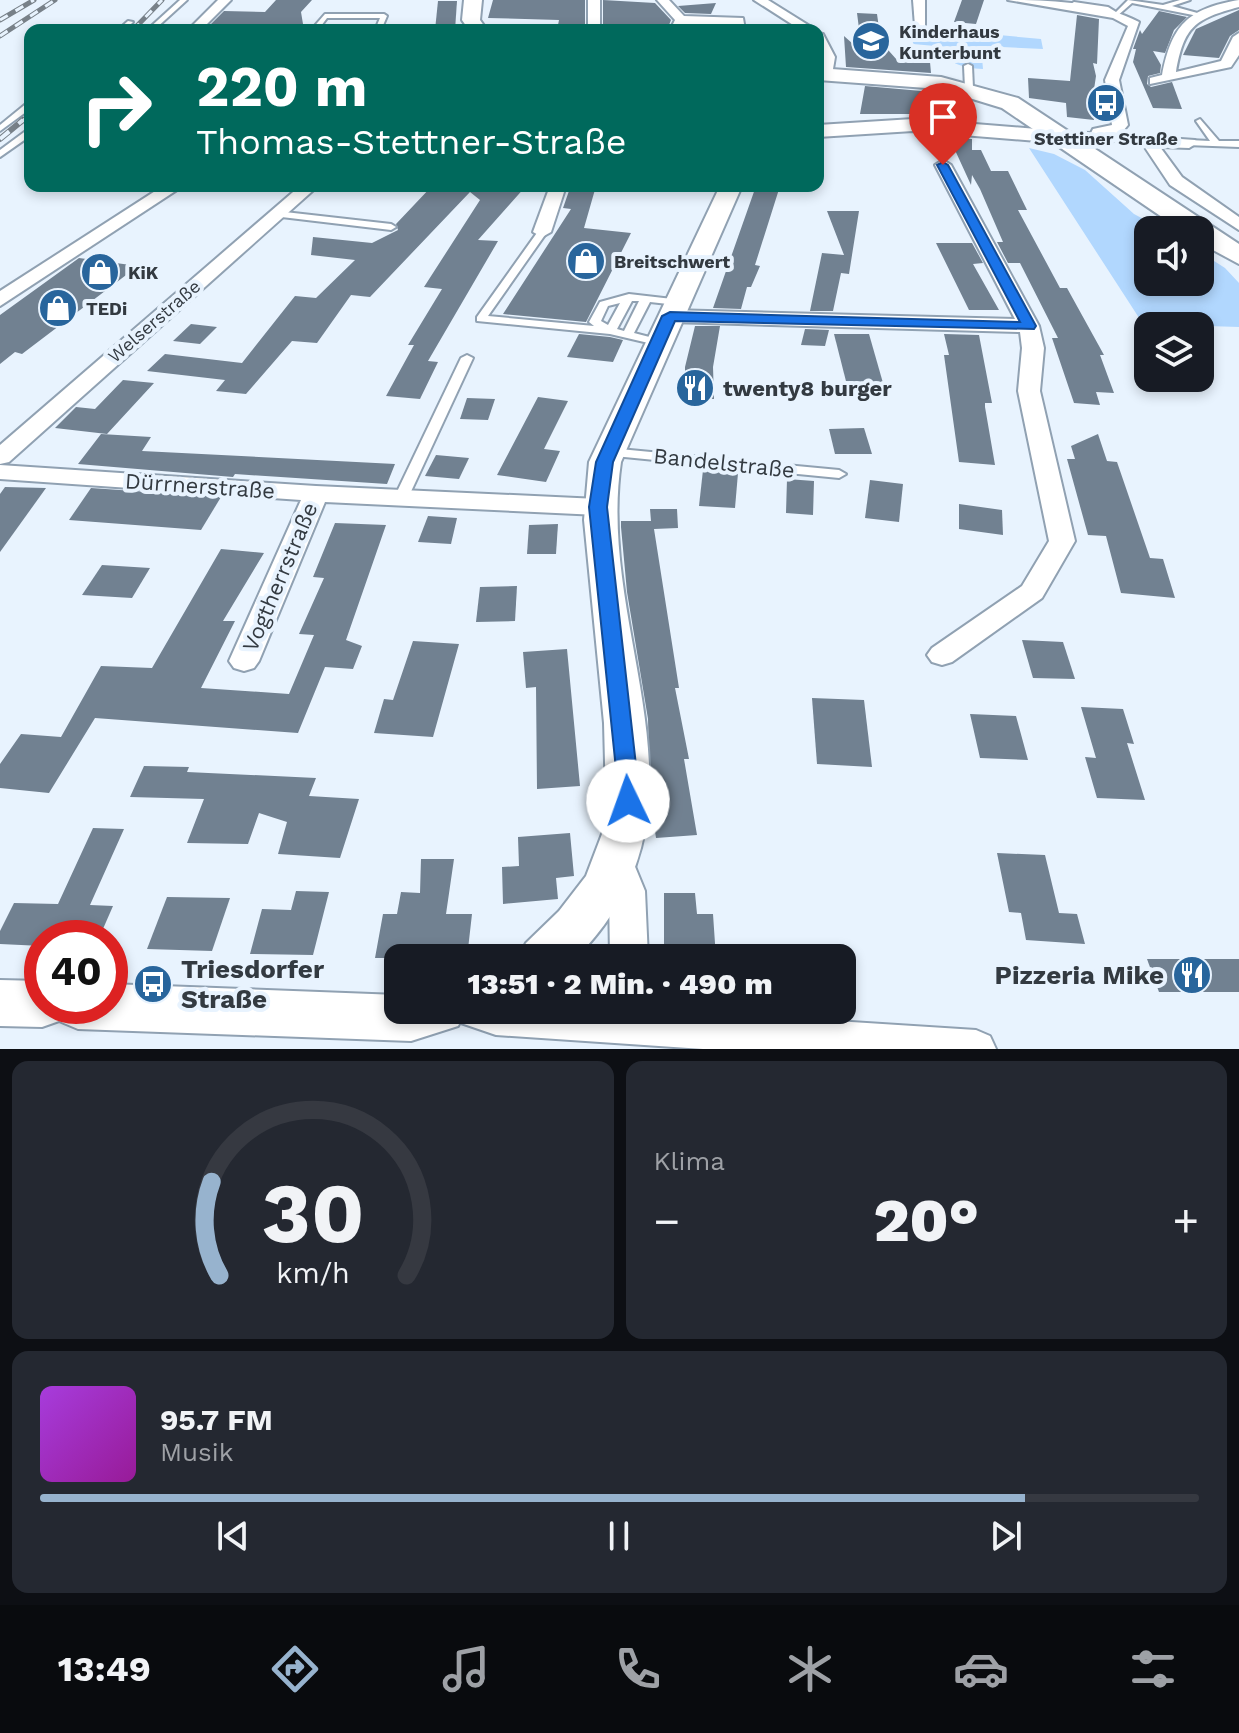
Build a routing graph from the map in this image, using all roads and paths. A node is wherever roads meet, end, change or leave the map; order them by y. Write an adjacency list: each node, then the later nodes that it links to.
1 (184, 0): 17 (lane)
2 (225, 0): 18 (street)
3 (473, 0): 21 (main road)
4 (594, 0): 22 (street)
5 (663, 0): 23 (street)
6 (760, 0): 26 (street)
7 (919, 0): 27 (street)
8 (1016, 0): 14 (street)
9 (1132, 0): 12 (lane); 14 (lane)
10 (1187, 0): 12 (lane)
11 (1239, 3): 13 (street)
12 (1163, 7): 13 (lane)
13 (1198, 14): 33 (street)
14 (1116, 15): 44 (street)
15 (130, 22): 16 (lane)
16 (128, 24)
17 (157, 24)
18 (200, 24)
19 (319, 24): 20 (lane)
20 (381, 24)
21 (474, 24)
22 (594, 24)
23 (678, 24)
24 (694, 24): 25 (street)
25 (739, 24)
26 (800, 24)
27 (921, 26)
28 (1239, 37): 33 (street)
29 (824, 49): 31 (street)
30 (968, 66): 35 (lane)
31 (824, 69)
32 (824, 75): 35 (main road)
33 (1168, 78): 34 (street)
34 (1152, 81)
35 (969, 88): 36 (main road)
36 (1010, 103): 39 (street); 42 (main road)
37 (24, 110): 40 (lane)
38 (1200, 121): 47 (lane)
39 (990, 128): 41 (street); 42 (street); 50 (street)
40 (0, 129)
41 (824, 130)
42 (1055, 133): 44 (street); 50 (main road)
43 (24, 136): 49 (lane)
44 (1112, 136): 45 (street); 50 (street)
45 (1150, 143): 46 (street); 58 (street)
46 (1189, 143): 47 (lane)
47 (1217, 144): 48 (lane)
48 (1239, 144)
49 (0, 154)
50 (1100, 163): 57 (main road)
51 (943, 165): 67 (street)
52 (166, 192): 65 (street)
53 (303, 192): 56 (street, Welserstraße)
54 (556, 192): 60 (street)
55 (728, 192): 66 (street)
56 (276, 214): 59 (lane); 73 (street, Welserstraße)
57 (1178, 216)
58 (1239, 225)
59 (391, 227)
60 (542, 232): 68 (lane)
61 (1214, 240): 62 (main road)
62 (1239, 256)
63 (629, 297): 64 (lane); 68 (lane); 68 (lane)
64 (646, 299): 66 (lane); 69 (lane)
65 (0, 300)
66 (673, 309): 67 (street); 70 (street)
67 (1029, 326): 79 (street)
68 (610, 331): 69 (lane)
69 (629, 333): 70 (lane)
70 (657, 342): 72 (street)
71 (467, 358): 77 (lane)
72 (609, 452): 75 (lane, Bandelstraße); 78 (street)
73 (0, 457)
74 (0, 472): 76 (street, Dürrnerstraße)
75 (839, 474)
76 (316, 494): 77 (street, Dürrnerstraße); 80 (street, Vogtherrstraße)
77 (401, 498): 78 (street, Dürrnerstraße)
78 (598, 507): 81 (street)
79 (942, 655)
80 (244, 661)
81 (617, 862): 82 (street); 83 (street)
82 (559, 944)
83 (629, 944)
84 (0, 1003): 85 (street)
85 (24, 1004)
86 (128, 1008): 87 (street)
87 (384, 1018)
88 (574, 1024): 89 (street)
89 (630, 1029): 90 (street)
90 (976, 1049)

